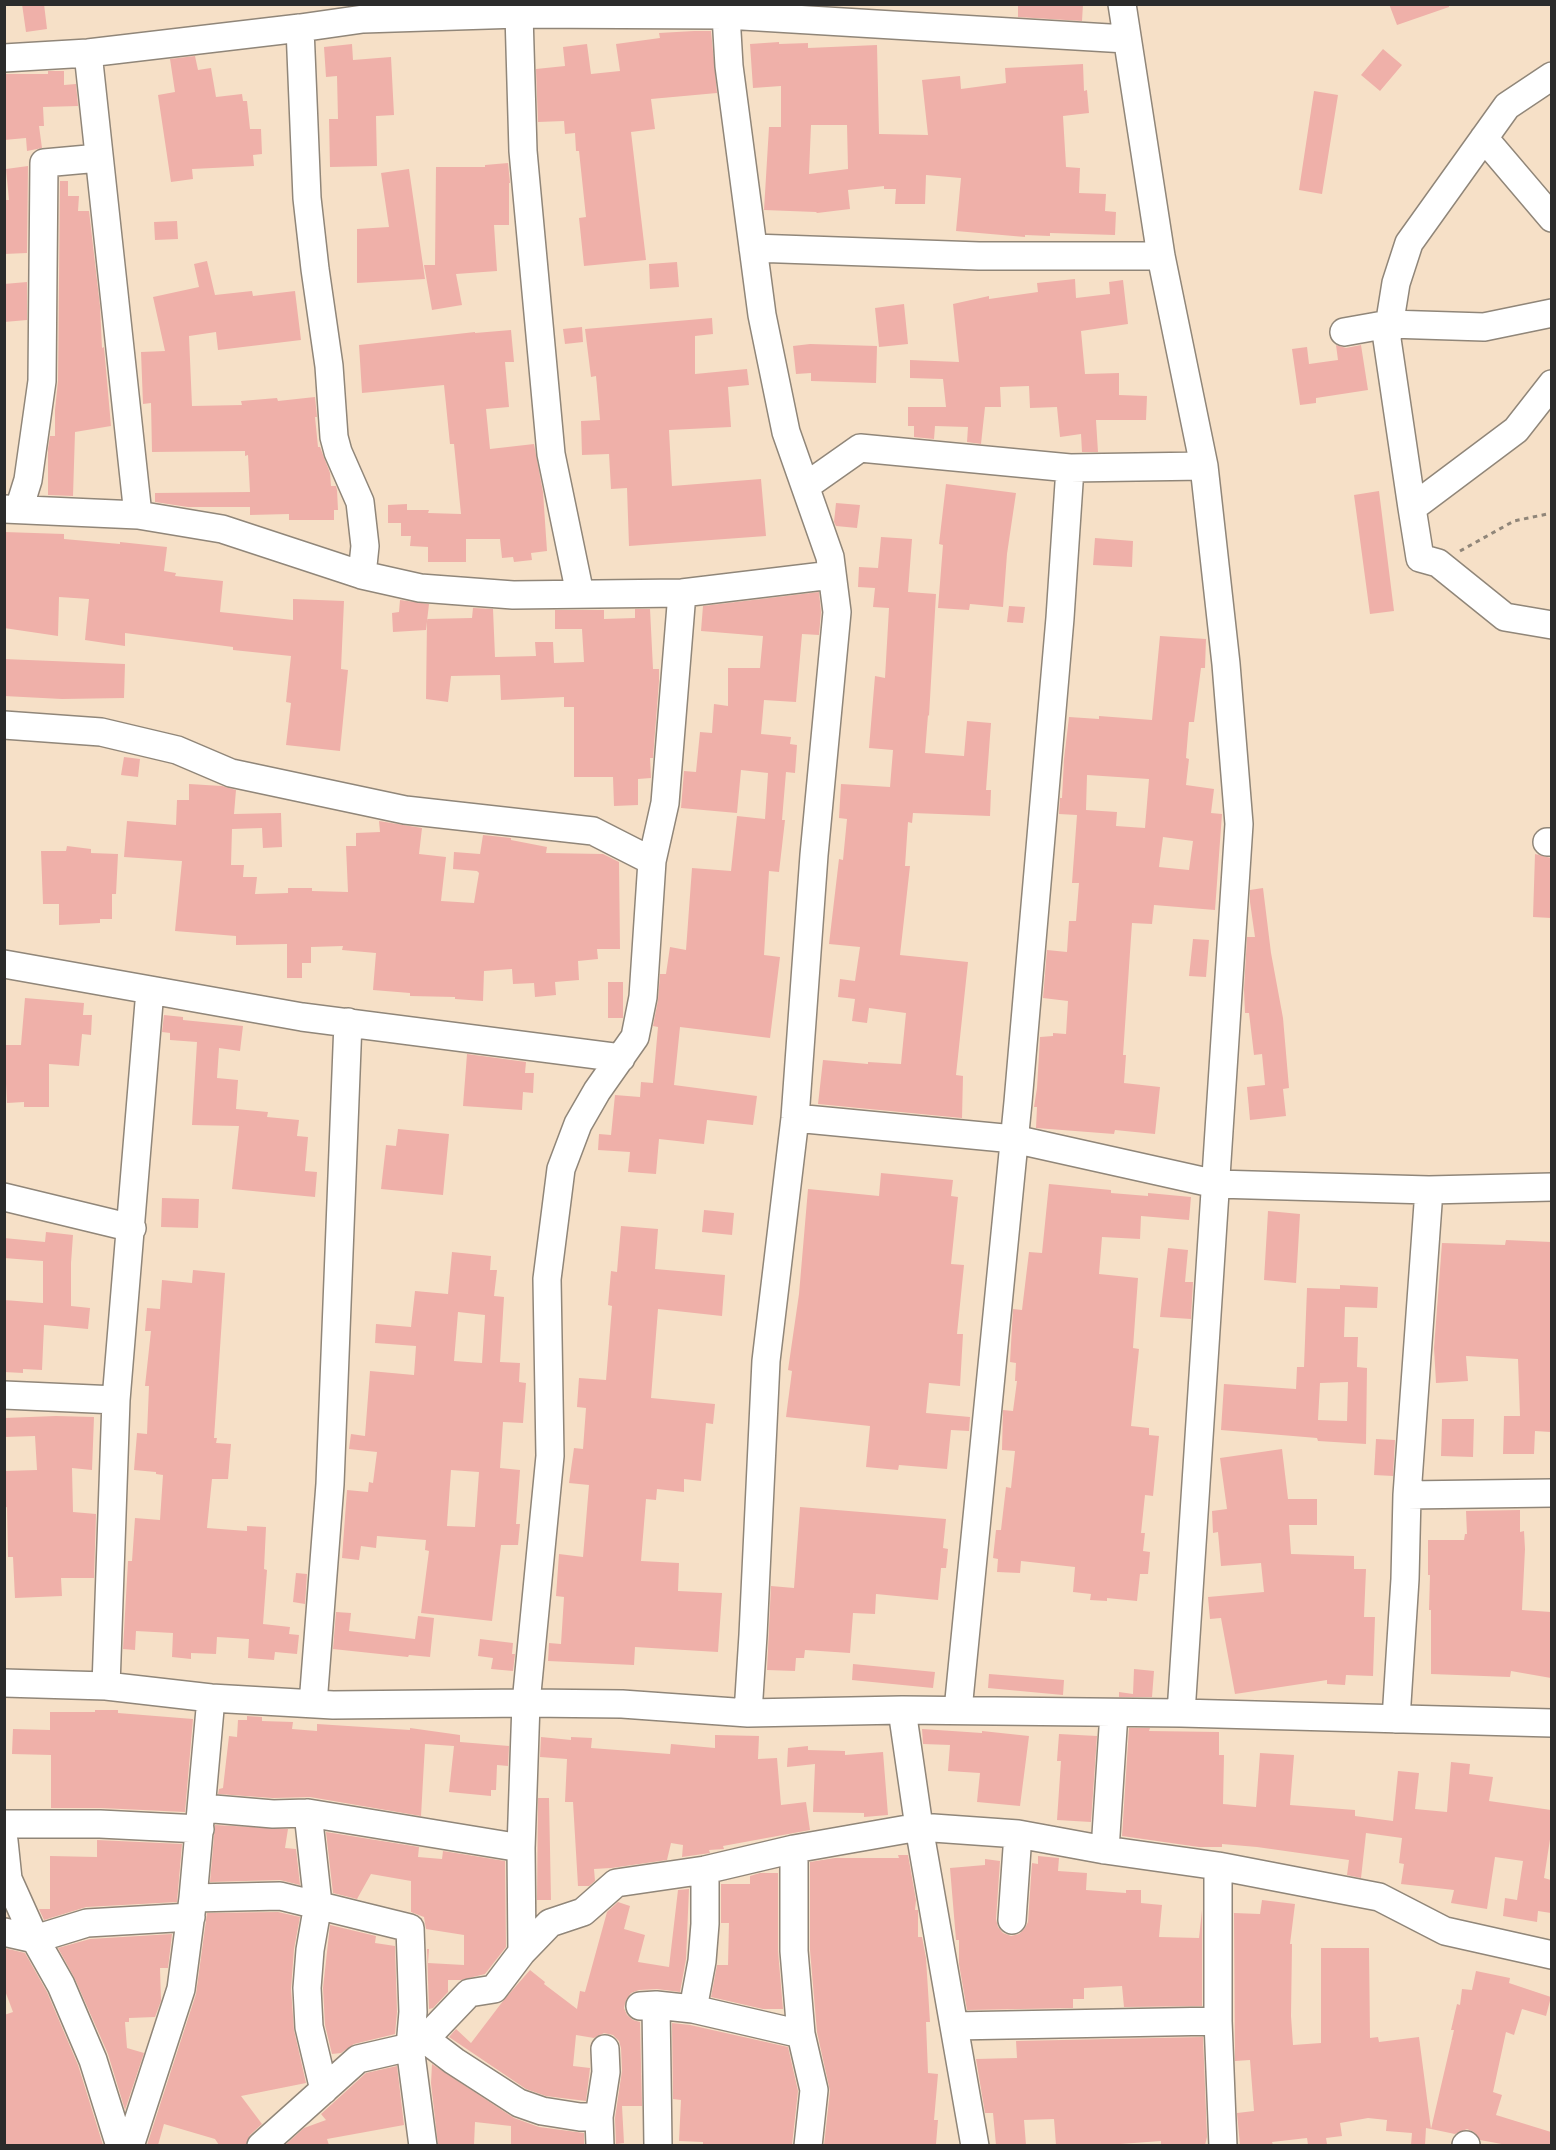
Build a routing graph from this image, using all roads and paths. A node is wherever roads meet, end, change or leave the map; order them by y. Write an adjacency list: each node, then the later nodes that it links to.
1 (1122, 4): 6 (street)
2 (329, 14): 3 (street); 5 (street)
3 (519, 14): 4 (street); 30 (street)
4 (726, 15): 6 (street); 13 (street)
5 (300, 28): 7 (street); 27 (street)
6 (1126, 39): 14 (street)
7 (88, 53): 8 (street); 11 (street)
8 (4, 58)
9 (1551, 76): 10 (street)
10 (1484, 138): 12 (street); 16 (street)
11 (99, 159): 23 (street); 25 (street)
12 (1551, 218)
13 (753, 249): 14 (street); 21 (street)
14 (1161, 256): 19 (street)
15 (1551, 313): 16 (street)
16 (1389, 324): 17 (street); 22 (street)
17 (1344, 332)
18 (1551, 384): 22 (street)
19 (1204, 466): 20 (street); 40 (street)
20 (1070, 468): 21 (street); 39 (street)
21 (806, 486): 28 (street)
22 (1412, 508): 26 (street)
23 (12, 509): 25 (street)
24 (1551, 513): 26 (path)
25 (138, 515): 27 (street)
26 (1438, 563): 31 (street)
27 (362, 575): 30 (street)
28 (832, 575): 29 (street); 38 (street)
29 (682, 593): 30 (street); 33 (street)
30 (580, 594)
31 (1551, 625)
32 (4, 725): 33 (street)
33 (652, 861): 37 (street)
34 (4, 964): 35 (street)
35 (150, 990): 36 (street); 44 (street)
36 (348, 1022): 37 (street); 53 (street)
37 (621, 1058): 52 (street)
38 (795, 1118): 39 (street); 56 (street)
39 (1014, 1139): 40 (street); 55 (street)
40 (1216, 1184): 42 (street); 58 (street)
41 (1551, 1187): 42 (street)
42 (1429, 1190): 48 (street)
43 (4, 1197): 44 (street)
44 (132, 1228): 46 (street)
45 (4, 1395): 46 (street)
46 (116, 1400): 50 (street)
47 (1551, 1493): 48 (street)
48 (1407, 1495): 59 (street)
49 (4, 1683): 50 (street)
50 (106, 1686): 51 (street)
51 (211, 1698): 53 (street); 62 (street)
52 (526, 1703): 53 (street); 56 (street); 67 (street)
53 (313, 1704)
54 (902, 1710): 55 (street); 56 (street); 64 (street)
55 (958, 1710): 57 (street)
56 (748, 1713)
57 (1114, 1713): 58 (street); 69 (street)
58 (1181, 1713): 59 (street)
59 (1396, 1719): 60 (street)
60 (1551, 1723)
61 (308, 1813): 62 (street); 67 (street); 72 (street)
62 (201, 1818): 63 (street); 73 (street)
63 (4, 1824)
64 (919, 1827): 65 (street); 68 (street); 81 (street)
65 (1018, 1834): 69 (street); 74 (street)
66 (4, 1841): 76 (street)
67 (521, 1848): 77 (street)
68 (794, 1849): 71 (street); 82 (street)
69 (1105, 1850): 70 (street)
70 (1218, 1866): 78 (street); 80 (street)
71 (705, 1870): 77 (street); 79 (street)
72 (318, 1904): 73 (street); 83 (street); 85 (street)
73 (192, 1907): 76 (street); 88 (street)
74 (1012, 1920)
75 (4, 1932): 76 (street)
76 (35, 1939): 87 (street)
77 (522, 1952): 83 (street)
78 (1551, 1955)
79 (693, 2010): 82 (street); 92 (street)
80 (1218, 2021): 81 (street); 95 (street)
81 (954, 2026): 94 (street)
82 (801, 2034): 93 (street)
83 (417, 2043): 85 (street); 86 (street); 90 (street)
84 (605, 2049): 86 (street)
85 (324, 2090): 89 (street)
86 (599, 2117): 91 (street)
87 (120, 2145)
88 (130, 2145)
89 (261, 2145)
90 (423, 2145)
91 (600, 2145)
92 (658, 2145)
93 (808, 2145)
94 (975, 2145)
95 (1223, 2145)

